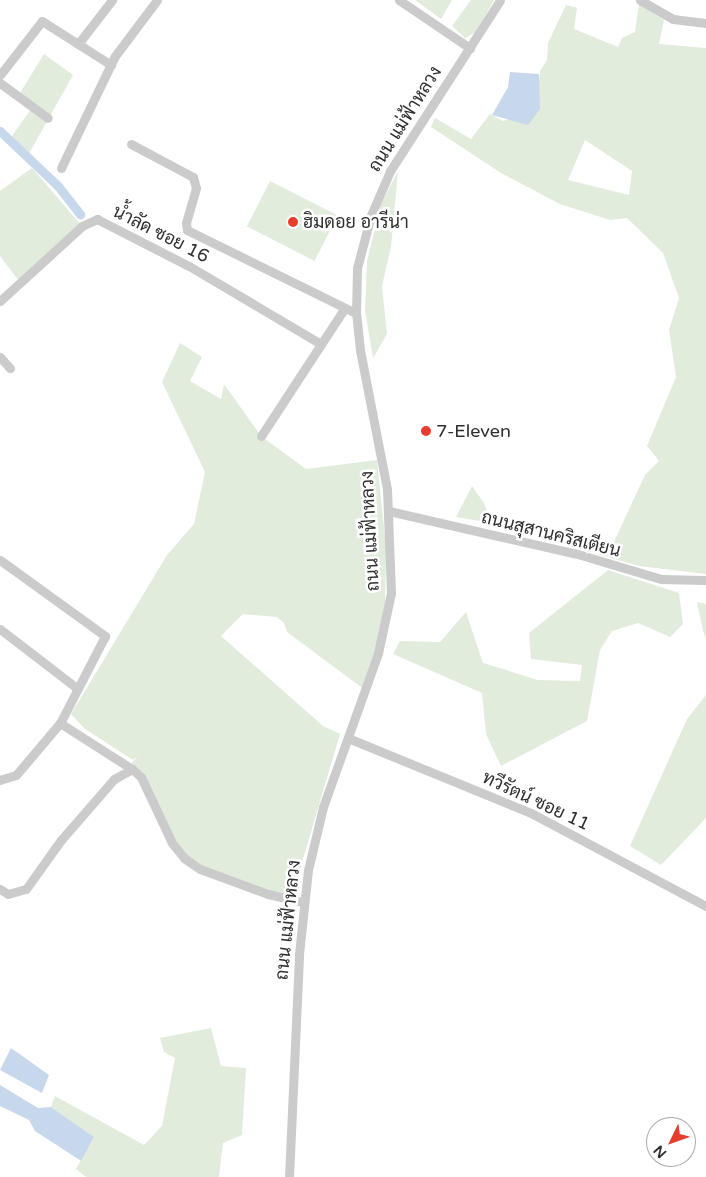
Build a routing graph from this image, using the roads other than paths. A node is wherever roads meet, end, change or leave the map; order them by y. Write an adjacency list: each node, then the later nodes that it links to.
1 (112, 0): 7 (street)
2 (157, 0): 9 (street)
3 (399, 0): 8 (street)
4 (500, 0): 8 (street, ถนน แม่ฟ้าหลวง)
5 (640, 0): 6 (street)
6 (706, 23)
7 (78, 44): 9 (street); 10 (street)
8 (470, 48): 17 (street, ถนน แม่ฟ้าหลวง)
9 (111, 64): 14 (street)
10 (0, 76)
11 (0, 83): 12 (street)
12 (48, 118)
13 (131, 144): 16 (street)
14 (61, 168)
15 (0, 300): 18 (street, น้ำลัด ซอย 16)
16 (344, 309): 17 (street); 18 (street)
17 (356, 313): 22 (street, ถนน แม่ฟ้าหลวง)
18 (321, 344): 21 (street)
19 (0, 357): 20 (street)
20 (10, 368)
21 (261, 436)
22 (389, 511): 24 (street, ถนนสุสานคริสเตียน); 28 (street, ถนน แม่ฟ้าหลวง)
23 (0, 560): 26 (street)
24 (706, 580)
25 (0, 629): 26 (street)
26 (78, 689): 27 (street)
27 (60, 723): 29 (street); 30 (street)
28 (348, 738): 32 (street, ถนน แม่ฟ้าหลวง); 33 (street, ทวีรัตน์ ซอย 11)
29 (132, 769): 31 (street); 32 (street)
30 (0, 780)
31 (1, 891)
32 (303, 902): 34 (street, ถนน แม่ฟ้าหลวง)
33 (706, 906)
34 (289, 1177)

